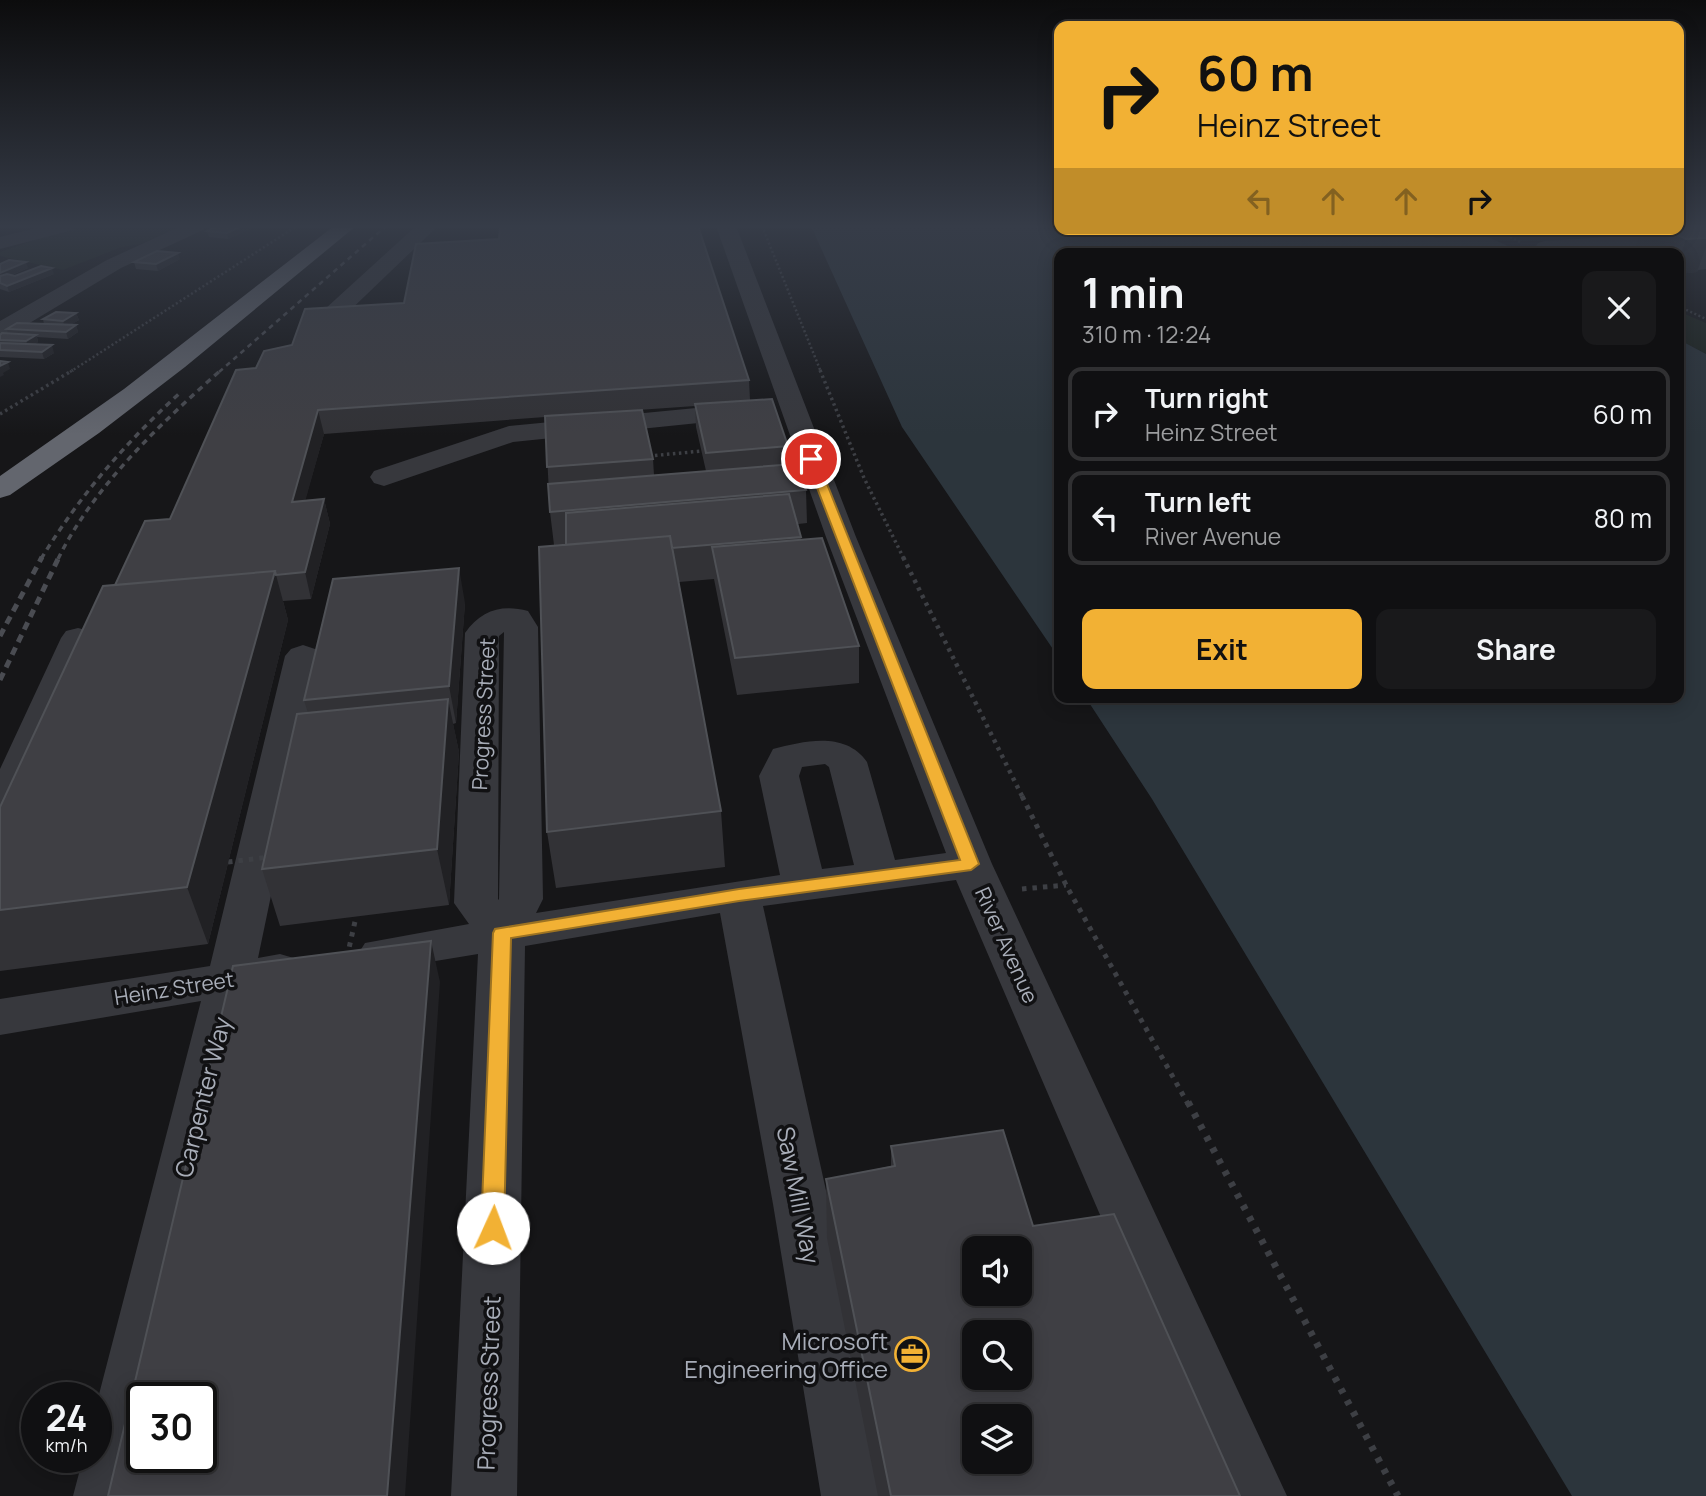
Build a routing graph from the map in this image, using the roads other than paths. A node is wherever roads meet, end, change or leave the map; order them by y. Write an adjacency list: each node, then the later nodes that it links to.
1 (60, 296): 7 (street)
2 (233, 296): 8 (highway)
3 (261, 296): 13 (highway)
4 (351, 296): 6 (street)
5 (751, 296): 9 (street, River Avenue)
6 (333, 314)
7 (0, 331)
8 (94, 403): 10 (highway); 11 (highway)
9 (791, 406): 12 (street); 17 (street, River Avenue)
10 (24, 443)
11 (0, 468)
12 (384, 477)
13 (0, 489)
14 (78, 638): 16 (street)
15 (303, 656): 22 (street, Carpenter Way)
16 (0, 813)
17 (971, 864): 18 (street, Heinz Street); 27 (street, River Avenue)
18 (878, 876): 19 (street, Heinz Street); 19 (street)
19 (804, 886): 20 (street, Heinz Street)
20 (739, 895): 21 (street, Heinz Street); 26 (street, Saw Mill Way)
21 (502, 933): 21 (street, Progress Street); 22 (street, Heinz Street); 25 (street, Progress Street)
22 (230, 979): 23 (street, Heinz Street); 24 (street, Carpenter Way)
23 (0, 1017)
24 (106, 1496)
25 (484, 1496)
26 (854, 1496)
27 (1254, 1496)

